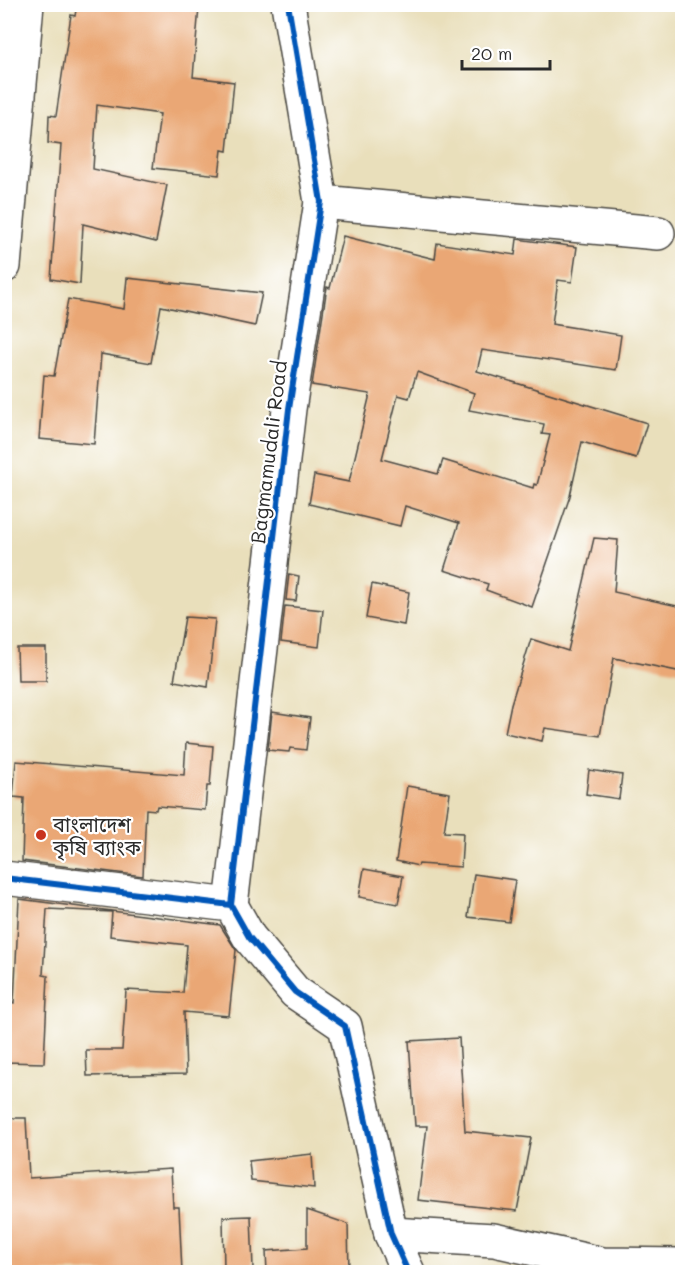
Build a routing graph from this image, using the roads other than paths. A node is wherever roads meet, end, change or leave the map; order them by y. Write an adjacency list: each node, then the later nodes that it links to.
1 (27, 4): 5 (street)
2 (288, 4): 3 (street, Bagmamudali Road)
3 (321, 202): 4 (street); 7 (street, Bagmamudali Road)
4 (658, 233)
5 (4, 266)
6 (4, 878): 7 (street)
7 (231, 905): 8 (street)
8 (391, 1234): 9 (street); 10 (street)
9 (682, 1265)
10 (408, 1272)

